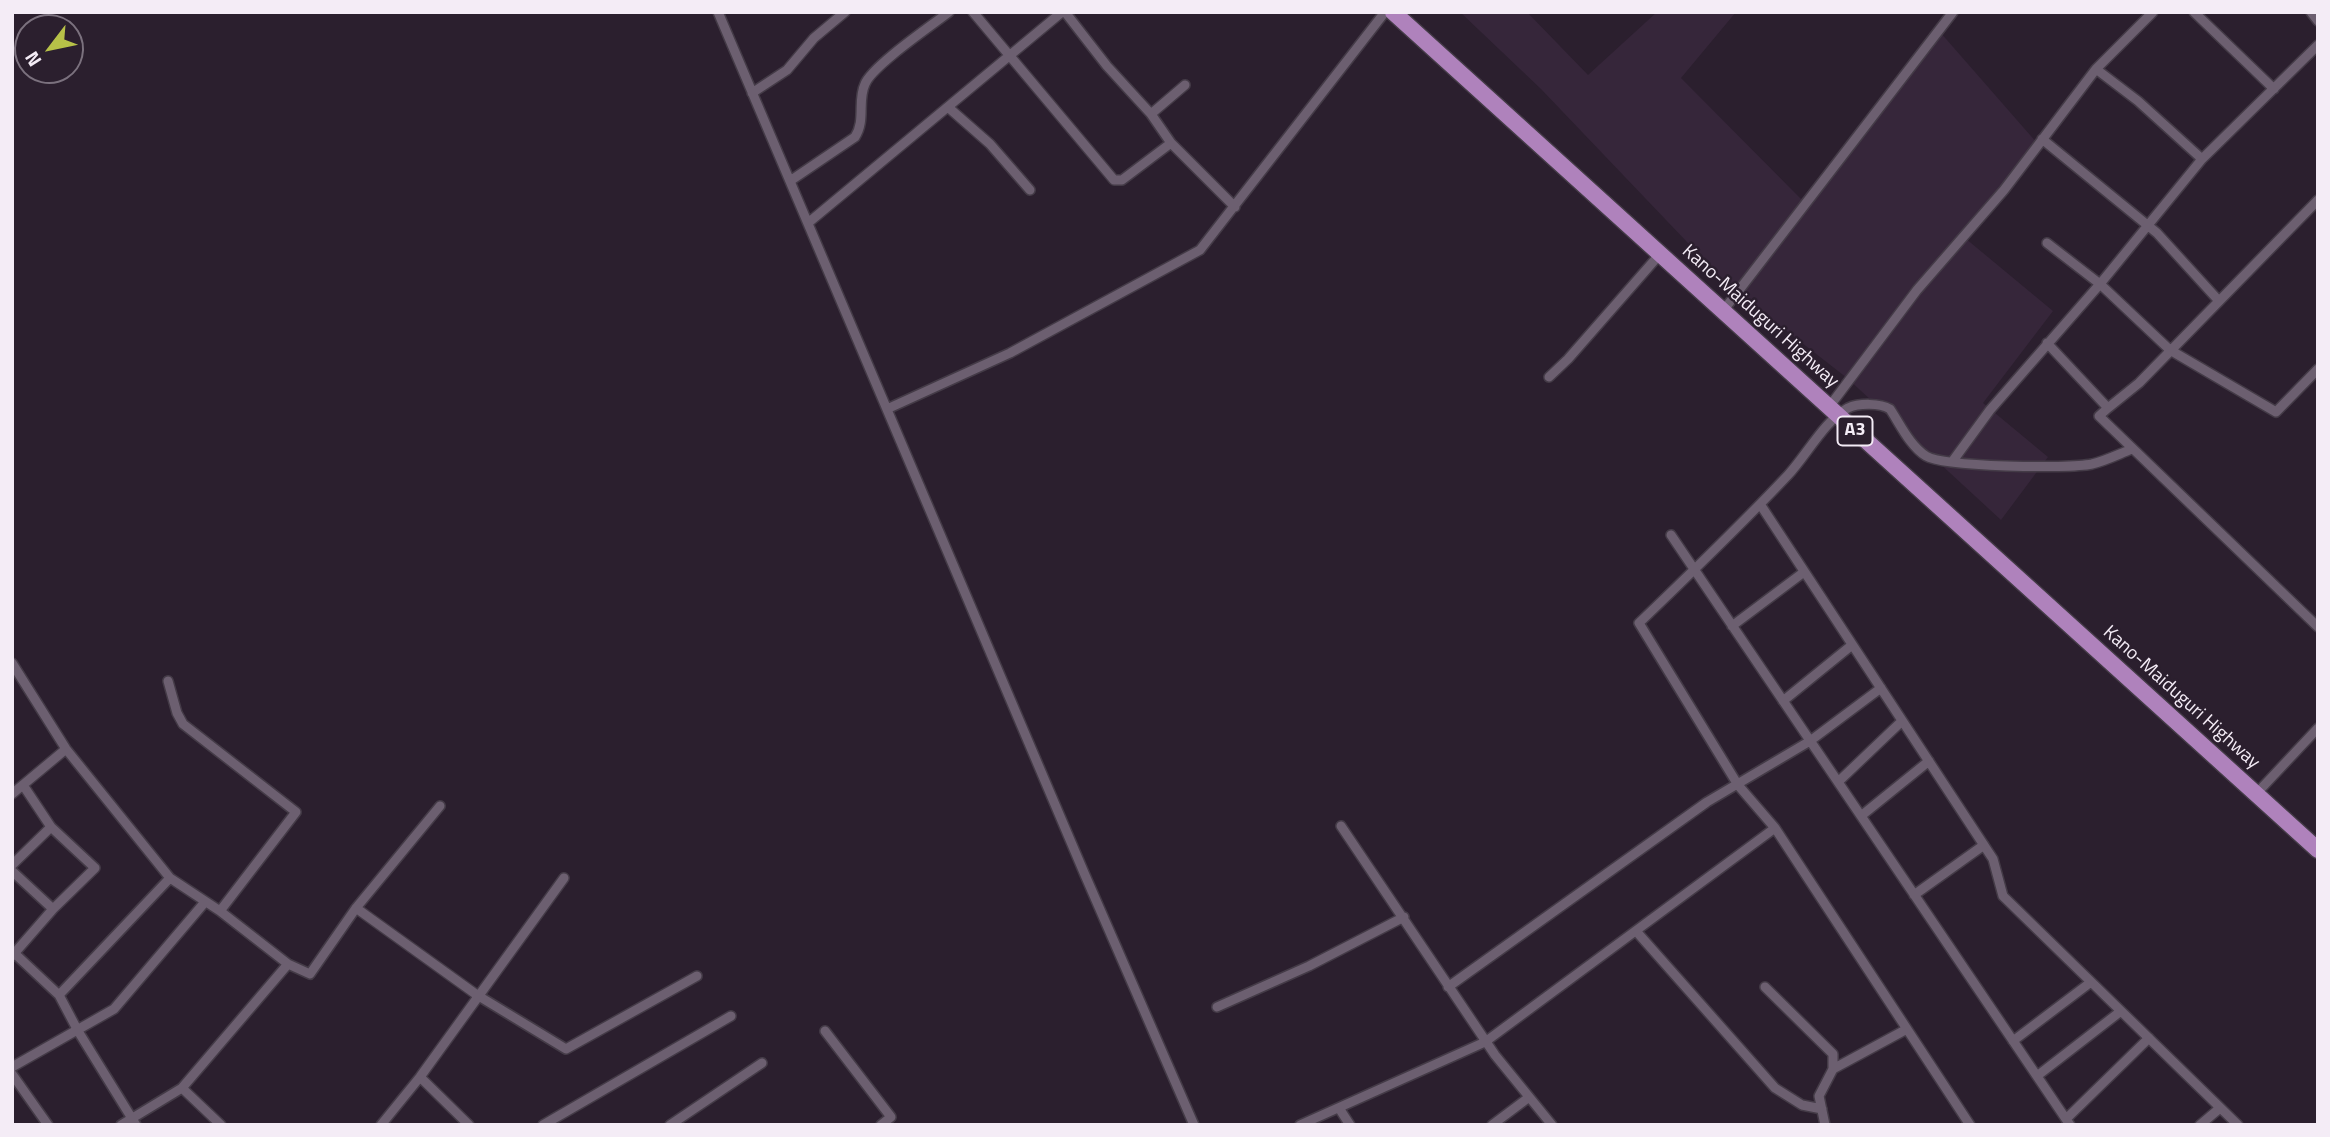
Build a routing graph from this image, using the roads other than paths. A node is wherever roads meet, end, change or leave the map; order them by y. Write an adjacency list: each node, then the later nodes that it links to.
1 (718, 12): 18 (street)
2 (845, 12): 18 (street)
3 (949, 12): 24 (street)
4 (973, 12): 14 (street)
5 (1064, 12): 14 (street); 20 (street)
6 (1385, 12): 27 (street)
7 (1393, 12): 31 (highway, Kano-Maiduguri Highway / A3)
8 (1953, 12): 34 (street)
9 (2153, 12): 15 (street)
10 (2194, 12): 17 (street)
11 (2311, 12): 12 (street)
12 (2318, 21)
13 (2318, 46): 17 (street)
14 (1010, 55): 19 (street); 22 (street)
15 (2096, 69): 21 (street); 23 (street)
16 (1185, 85): 20 (street)
17 (2274, 89): 23 (street)
18 (752, 93): 24 (street)
19 (949, 108): 25 (street); 28 (street)
20 (1151, 114): 22 (street)
21 (2042, 139): 29 (street); 41 (street)
22 (1171, 143): 27 (street)
23 (2202, 159): 29 (street)
24 (790, 181): 28 (street)
25 (1030, 190)
26 (2318, 200): 33 (street)
27 (1235, 207): 40 (street)
28 (808, 223): 40 (street)
29 (2147, 225): 32 (street); 33 (street)
30 (2047, 243): 32 (street)
31 (1660, 254): 34 (highway, Kano-Maiduguri Highway / A3); 38 (street)
32 (2100, 284): 35 (street); 36 (street)
33 (2218, 301): 36 (street)
34 (1723, 311): 41 (highway, Kano-Maiduguri Highway / A3)
35 (2047, 343): 39 (street); 43 (street)
36 (2170, 350): 37 (street); 39 (street)
37 (2318, 369)
38 (1549, 377)
39 (2108, 408): 42 (street)
40 (887, 409): 121 (street)
41 (1833, 411): 43 (street); 44 (street); 64 (highway, Kano-Maiduguri Highway / A3)
42 (2132, 449): 43 (street); 49 (street)
43 (1952, 462)
44 (1760, 504): 46 (street); 47 (street)
45 (1671, 535): 46 (street)
46 (1694, 570): 48 (street); 62 (street)
47 (1804, 572): 48 (street); 50 (street)
48 (1732, 626): 54 (street)
49 (2318, 627)
50 (1853, 645): 53 (street); 54 (street)
51 (12, 663): 58 (street)
52 (168, 681): 80 (street)
53 (1881, 688): 55 (street); 57 (street)
54 (1783, 701): 57 (street)
55 (1902, 721): 59 (street); 60 (street)
56 (2318, 728): 64 (street)
57 (1810, 741): 60 (street); 62 (street)
58 (66, 749): 61 (street); 74 (street)
59 (1929, 761): 66 (street); 70 (street)
60 (1838, 782): 66 (street)
61 (23, 785): 63 (street); 68 (street)
62 (1738, 785): 69 (street); 87 (street)
63 (12, 794)
64 (2256, 794): 71 (highway, Kano-Maiduguri Highway / A3)
65 (440, 806): 78 (street)
66 (1861, 816): 76 (street)
67 (1341, 826): 81 (street)
68 (51, 827): 72 (street); 79 (street)
69 (1775, 828): 82 (street); 94 (street)
70 (1984, 845): 76 (street); 86 (street)
71 (2318, 850)
72 (12, 865)
73 (12, 871): 79 (street)
74 (170, 878): 77 (street); 89 (street)
75 (564, 878): 90 (street)
76 (1914, 895): 98 (street)
77 (205, 902): 80 (street); 95 (street)
78 (356, 908): 84 (street); 90 (street)
79 (52, 909): 83 (street)
80 (220, 911): 84 (street)
81 (1404, 917): 87 (street); 91 (street)
82 (1636, 931): 99 (street); 110 (street)
83 (13, 953): 89 (street)
84 (288, 964): 106 (street)
85 (697, 976): 90 (street)
86 (2091, 982): 92 (street); 98 (street)
87 (1448, 987): 99 (street)
88 (1765, 987): 102 (street)
89 (59, 995): 95 (street)
90 (477, 995): 105 (street)
91 (1217, 1007)
92 (2121, 1011): 97 (street); 104 (street)
93 (731, 1016): 118 (street)
94 (1907, 1029): 102 (street); 127 (street)
95 (78, 1031): 101 (street); 111 (street)
96 (825, 1031): 120 (street)
97 (2149, 1038): 109 (street); 112 (street)
98 (2013, 1041): 104 (street)
99 (1485, 1042): 107 (street); 108 (street)
100 (762, 1063): 119 (street)
101 (12, 1067)
102 (1833, 1069): 110 (street)
103 (12, 1074): 113 (street)
104 (2037, 1076): 112 (street)
105 (420, 1077): 116 (street); 117 (street)
106 (182, 1088): 111 (street); 115 (street)
107 (1528, 1098): 124 (street); 125 (street)
108 (1339, 1108): 122 (street); 123 (street)
109 (2220, 1108): 128 (street); 129 (street)
110 (1822, 1109): 126 (street)
111 (134, 1121): 114 (street)
112 (2068, 1122)
113 (48, 1125)
114 (121, 1125)
115 (221, 1125)
116 (381, 1125)
117 (469, 1125)
118 (543, 1125)
119 (670, 1125)
120 (881, 1125)
121 (1194, 1125)
122 (1300, 1125)
123 (1350, 1125)
124 (1492, 1125)
125 (1552, 1125)
126 (1825, 1125)
127 (1970, 1125)
128 (2200, 1125)
129 (2238, 1125)

